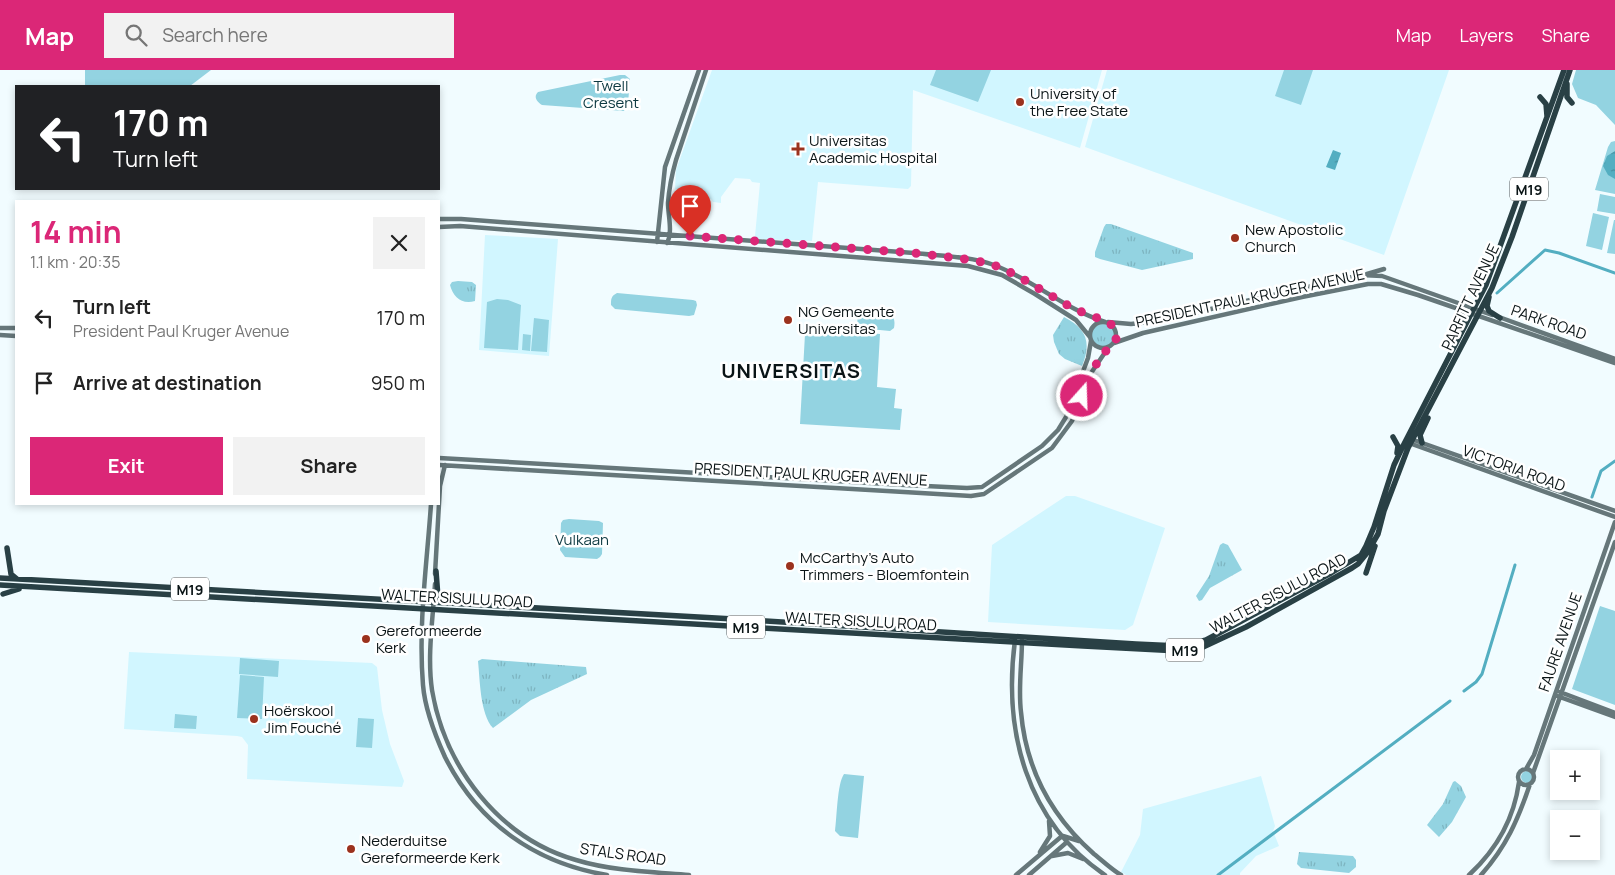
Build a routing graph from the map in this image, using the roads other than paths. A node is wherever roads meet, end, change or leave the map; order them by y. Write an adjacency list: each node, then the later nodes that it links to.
1 (699, 70): 11 (street)
2 (706, 70): 17 (street)
3 (1564, 70): 8 (highway, PARFITT AVENUE / M19)
4 (1570, 70): 5 (highway, PARFITT AVENUE / M19)
5 (1568, 77): 7 (highway); 9 (highway, PARFITT AVENUE / M19)
6 (1540, 96): 8 (highway)
7 (1572, 103)
8 (1547, 118): 10 (highway, PARFITT AVENUE / M19)
9 (1528, 192): 10 (highway); 14 (highway, PARFITT AVENUE / M19)
10 (1511, 217): 20 (highway, PARFITT AVENUE / M19)
11 (659, 219): 15 (street); 16 (street)
12 (440, 220): 15 (street, PRESIDENT PAUL KRUGER AVENUE)
13 (440, 227): 18 (street)
14 (1515, 228): 20 (highway); 23 (highway, PARFITT AVENUE / M19)
15 (648, 234): 16 (street, PRESIDENT PAUL KRUGER AVENUE)
16 (657, 234): 17 (street, PRESIDENT PAUL KRUGER AVENUE); 18 (street)
17 (670, 234): 19 (street); 28 (street, PRESIDENT PAUL KRUGER AVENUE)
18 (657, 242): 19 (street)
19 (668, 243): 35 (street)
20 (1495, 264): 25 (highway, PARFITT AVENUE / M19)
21 (1384, 270): 22 (street)
22 (1361, 275): 25 (street, PRESIDENT PAUL KRUGER AVENUE); 26 (street, PRESIDENT PAUL KRUGER AVENUE)
23 (1492, 288): 25 (highway, PARFITT AVENUE / M19); 27 (highway)
24 (1458, 309): 25 (street, PRESIDENT PAUL KRUGER AVENUE); 29 (street, PRESIDENT PAUL KRUGER AVENUE); 32 (highway)
25 (1476, 312): 27 (street, PARK ROAD); 32 (highway, PARFITT AVENUE / M19); 39 (street, PARK ROAD); 40 (highway, PARFITT AVENUE / M19)
26 (1180, 316): 28 (street, PRESIDENT PAUL KRUGER AVENUE); 29 (street)
27 (1500, 318): 38 (street, PARK ROAD)
28 (1106, 322): 35 (street); 36 (street)
29 (1182, 325): 36 (street, PRESIDENT PAUL KRUGER AVENUE)
30 (0, 328): 31 (street)
31 (15, 328)
32 (1462, 331): 41 (highway, PARFITT AVENUE / M19)
33 (0, 335): 34 (street)
34 (15, 336)
35 (1091, 339): 37 (street); 51 (street, PRESIDENT PAUL KRUGER AVENUE)
36 (1114, 343): 37 (street)
37 (1108, 348): 52 (street, PRESIDENT PAUL KRUGER AVENUE)
38 (1615, 358)
39 (1615, 363)
40 (1438, 391): 43 (highway, PARFITT AVENUE / M19); 44 (highway)
41 (1419, 414): 43 (highway, WALTER SISULU ROAD / M19)
42 (1393, 437): 49 (highway)
43 (1409, 441): 44 (street, VICTORIA ROAD); 47 (street, VICTORIA ROAD); 49 (highway, WALTER SISULU ROAD / M19); 60 (highway, WALTER SISULU ROAD / M19)
44 (1422, 443): 47 (street, VICTORIA ROAD)
45 (440, 458): 46 (street, PRESIDENT PAUL KRUGER AVENUE)
46 (446, 458): 50 (street, STALS ROAD); 51 (street, PRESIDENT PAUL KRUGER AVENUE)
47 (1460, 459): 54 (street, VICTORIA ROAD)
48 (440, 465): 50 (street, PRESIDENT PAUL KRUGER AVENUE)
49 (1394, 465): 63 (highway, WALTER SISULU ROAD / M19)
50 (445, 466): 52 (street, PRESIDENT PAUL KRUGER AVENUE); 53 (street, STALS ROAD)
51 (589, 467): 52 (street)
52 (589, 474)
53 (440, 486)
54 (1545, 489): 57 (street, VICTORIA ROAD); 58 (street, VICTORIA ROAD)
55 (431, 505): 75 (street, STALS ROAD)
56 (439, 505): 66 (street, STALS ROAD)
57 (1615, 511)
58 (1615, 516)
59 (1615, 522): 73 (street, FAURE AVENUE)
60 (1378, 534): 64 (highway, WALTER SISULU ROAD / M19); 67 (highway)
61 (1615, 542): 73 (street, FAURE AVENUE)
62 (6, 548): 69 (highway)
63 (1361, 555): 64 (highway); 65 (highway, WALTER SISULU ROAD / M19)
64 (1354, 565): 65 (highway); 80 (highway, WALTER SISULU ROAD / M19)
65 (1338, 569): 80 (highway, WALTER SISULU ROAD / M19)
66 (436, 571): 74 (highway); 76 (street, STALS ROAD)
67 (1366, 573)
68 (0, 578): 69 (highway, WALTER SISULU ROAD / M19)
69 (17, 579): 75 (highway, WALTER SISULU ROAD / M19)
70 (0, 585): 71 (highway, WALTER SISULU ROAD / M19)
71 (56, 589): 72 (highway); 75 (highway, WALTER SISULU ROAD / M19)
72 (3, 594)
73 (1592, 598): 90 (street, FAURE AVENUE)
74 (447, 603): 76 (highway, WALTER SISULU ROAD / M19); 77 (highway, WALTER SISULU ROAD / M19)
75 (424, 605): 76 (highway, WALTER SISULU ROAD / M19); 109 (street, STALS ROAD)
76 (433, 606): 77 (highway, WALTER SISULU ROAD / M19); 107 (street, STALS ROAD)
77 (488, 609): 79 (highway, WALTER SISULU ROAD / M19)
78 (693, 617): 79 (highway, WALTER SISULU ROAD / M19); 81 (highway, WALTER SISULU ROAD / M19); 82 (highway)
79 (651, 618): 82 (highway, WALTER SISULU ROAD / M19)
80 (1251, 620): 89 (highway, WALTER SISULU ROAD / M19)
81 (771, 622): 83 (highway, WALTER SISULU ROAD / M19); 85 (highway)
82 (693, 624): 85 (highway, WALTER SISULU ROAD / M19)
83 (816, 624): 84 (highway, WALTER SISULU ROAD / M19); 86 (highway)
84 (854, 626): 87 (highway, WALTER SISULU ROAD / M19); 88 (highway)
85 (770, 629): 86 (highway, WALTER SISULU ROAD / M19)
86 (816, 631): 88 (highway, WALTER SISULU ROAD / M19)
87 (891, 632): 88 (highway, WALTER SISULU ROAD / M19); 89 (highway, WALTER SISULU ROAD / M19)
88 (854, 634)
89 (1018, 640): 98 (street); 99 (street)
90 (1558, 694): 91 (street); 92 (street); 93 (street, FAURE AVENUE)
91 (1615, 713)
92 (1615, 717)
93 (1545, 731): 94 (street, FAURE AVENUE); 95 (street, FAURE AVENUE)
94 (1526, 769): 95 (street); 96 (street)
95 (1533, 773): 97 (street)
96 (1519, 782): 97 (street); 106 (street)
97 (1530, 784): 117 (street)
98 (1048, 818): 100 (street); 104 (street)
99 (1064, 824): 101 (street); 102 (street)
100 (1062, 836): 101 (street); 104 (street)
101 (1068, 840): 102 (street); 103 (street); 105 (street)
102 (1081, 842): 108 (street)
103 (1049, 857): 105 (street); 113 (street)
104 (1036, 858): 112 (street)
105 (1088, 862): 114 (street)
106 (1475, 870): 116 (street); 117 (street)
107 (647, 871): 110 (street); 111 (street, STALS ROAD)
108 (1112, 873): 115 (street)
109 (607, 875)
110 (667, 875)
111 (689, 875)
112 (1016, 875)
113 (1029, 875)
114 (1105, 875)
115 (1121, 875)
116 (1469, 875)
117 (1480, 875)

